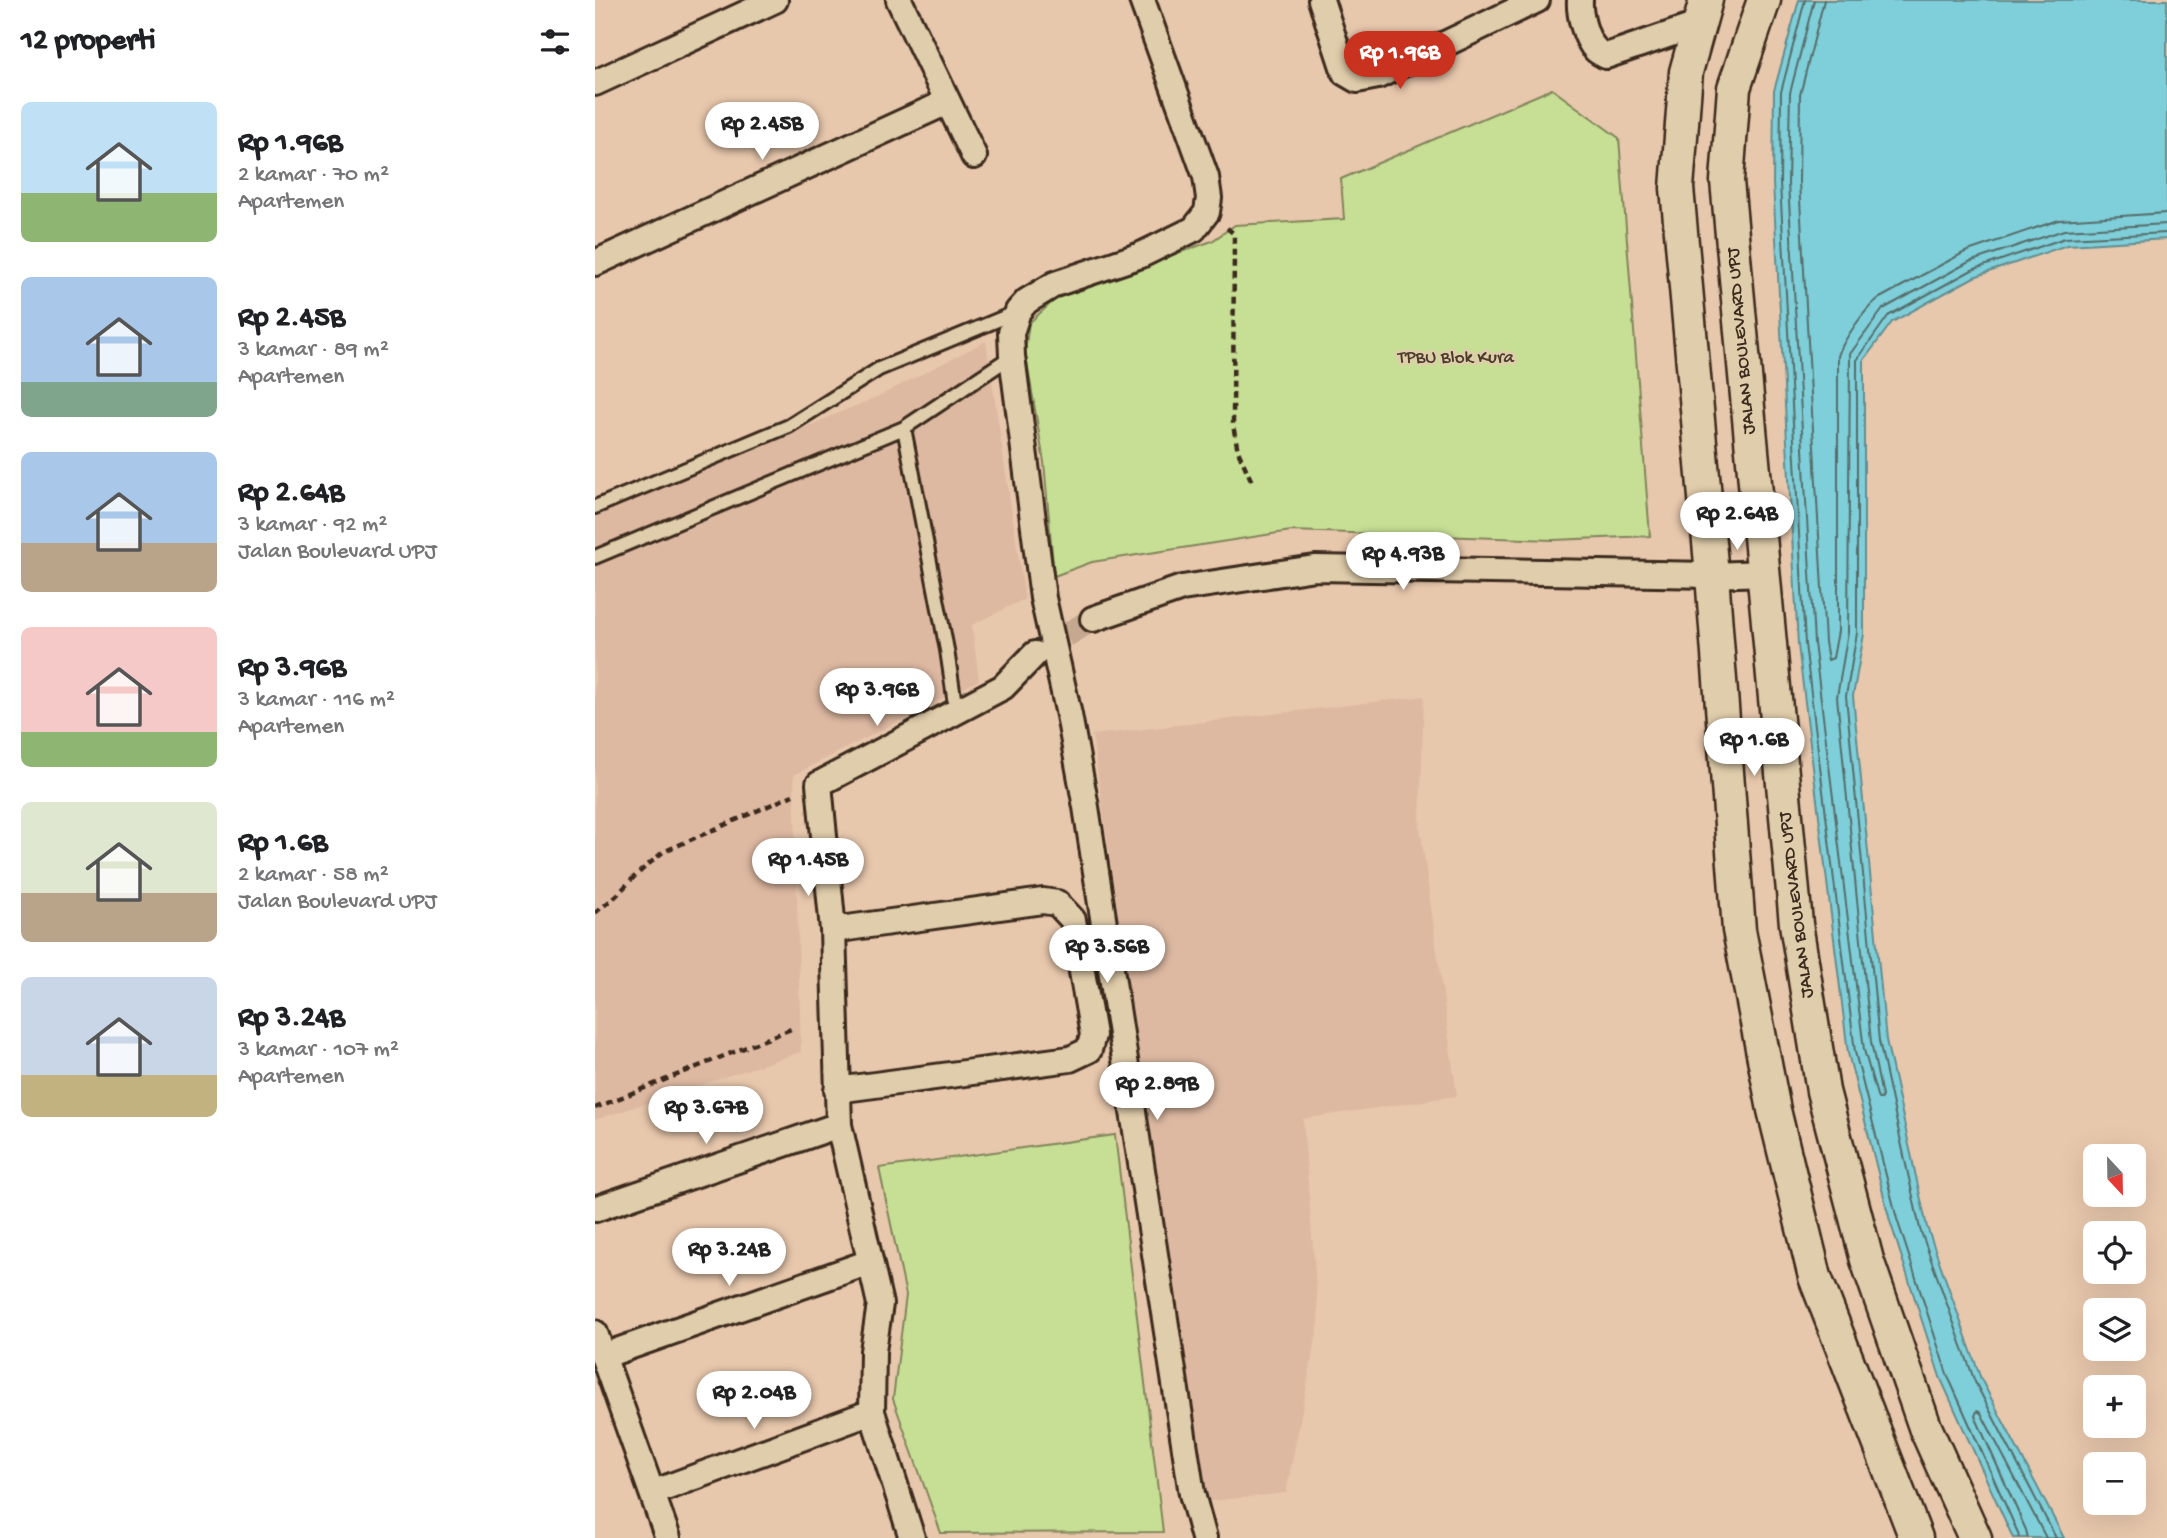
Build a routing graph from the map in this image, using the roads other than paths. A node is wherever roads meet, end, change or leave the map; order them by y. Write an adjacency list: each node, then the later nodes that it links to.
1 (775, 0): 9 (street)
2 (899, 0): 10 (street)
3 (1142, 0): 13 (street)
4 (1321, 0): 5 (street)
5 (1537, 0)
6 (1580, 0): 8 (street)
7 (1764, 0): 18 (street, JALAN BOULEVARD UPJ)
8 (1703, 12): 19 (street)
9 (595, 83)
10 (947, 102): 11 (street); 12 (street)
11 (974, 156)
12 (595, 263)
13 (1018, 312): 14 (street); 16 (lane)
14 (1012, 356): 15 (lane); 34 (street)
15 (904, 428): 17 (lane); 22 (lane)
16 (595, 507)
17 (595, 557)
18 (1764, 573): 19 (street); 35 (street, JALAN BOULEVARD UPJ)
19 (1712, 575): 20 (street); 31 (street)
20 (1093, 619)
21 (1035, 654): 22 (street)
22 (956, 711): 23 (street)
23 (832, 930): 24 (street); 24 (street)
24 (837, 1090): 25 (street)
25 (839, 1125): 26 (street); 27 (street)
26 (595, 1209)
27 (870, 1262): 28 (street); 29 (street)
28 (599, 1345): 30 (street)
29 (872, 1412): 30 (street); 33 (street)
30 (652, 1493): 32 (street)
31 (1912, 1537)
32 (668, 1538)
33 (912, 1538)
34 (1203, 1538)
35 (1975, 1538)

